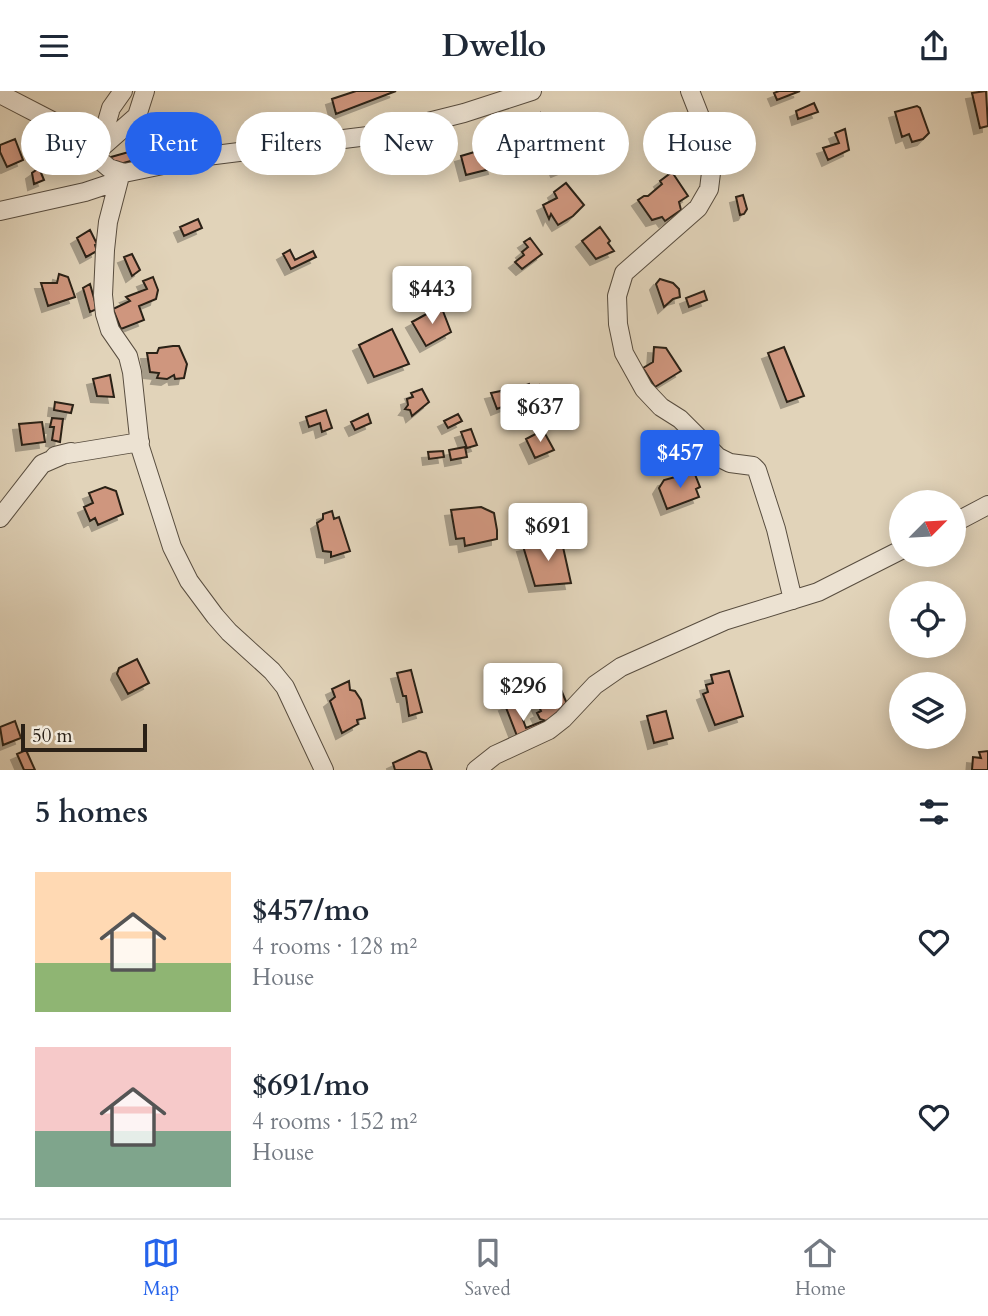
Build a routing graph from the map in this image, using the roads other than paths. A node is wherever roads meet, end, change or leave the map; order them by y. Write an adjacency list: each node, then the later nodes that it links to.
1 (123, 91): 7 (street)
2 (145, 91): 8 (street)
3 (532, 91): 10 (street)
4 (690, 91): 17 (street)
5 (0, 94): 6 (street)
6 (35, 112)
7 (110, 112)
8 (111, 139)
9 (111, 170): 10 (street)
10 (119, 177): 11 (street); 12 (street)
11 (0, 211)
12 (140, 442): 15 (street); 18 (street)
13 (988, 505): 14 (street)
14 (966, 517)
15 (0, 518)
16 (889, 556): 17 (street)
17 (793, 600): 19 (street)
18 (324, 770)
19 (476, 770)

